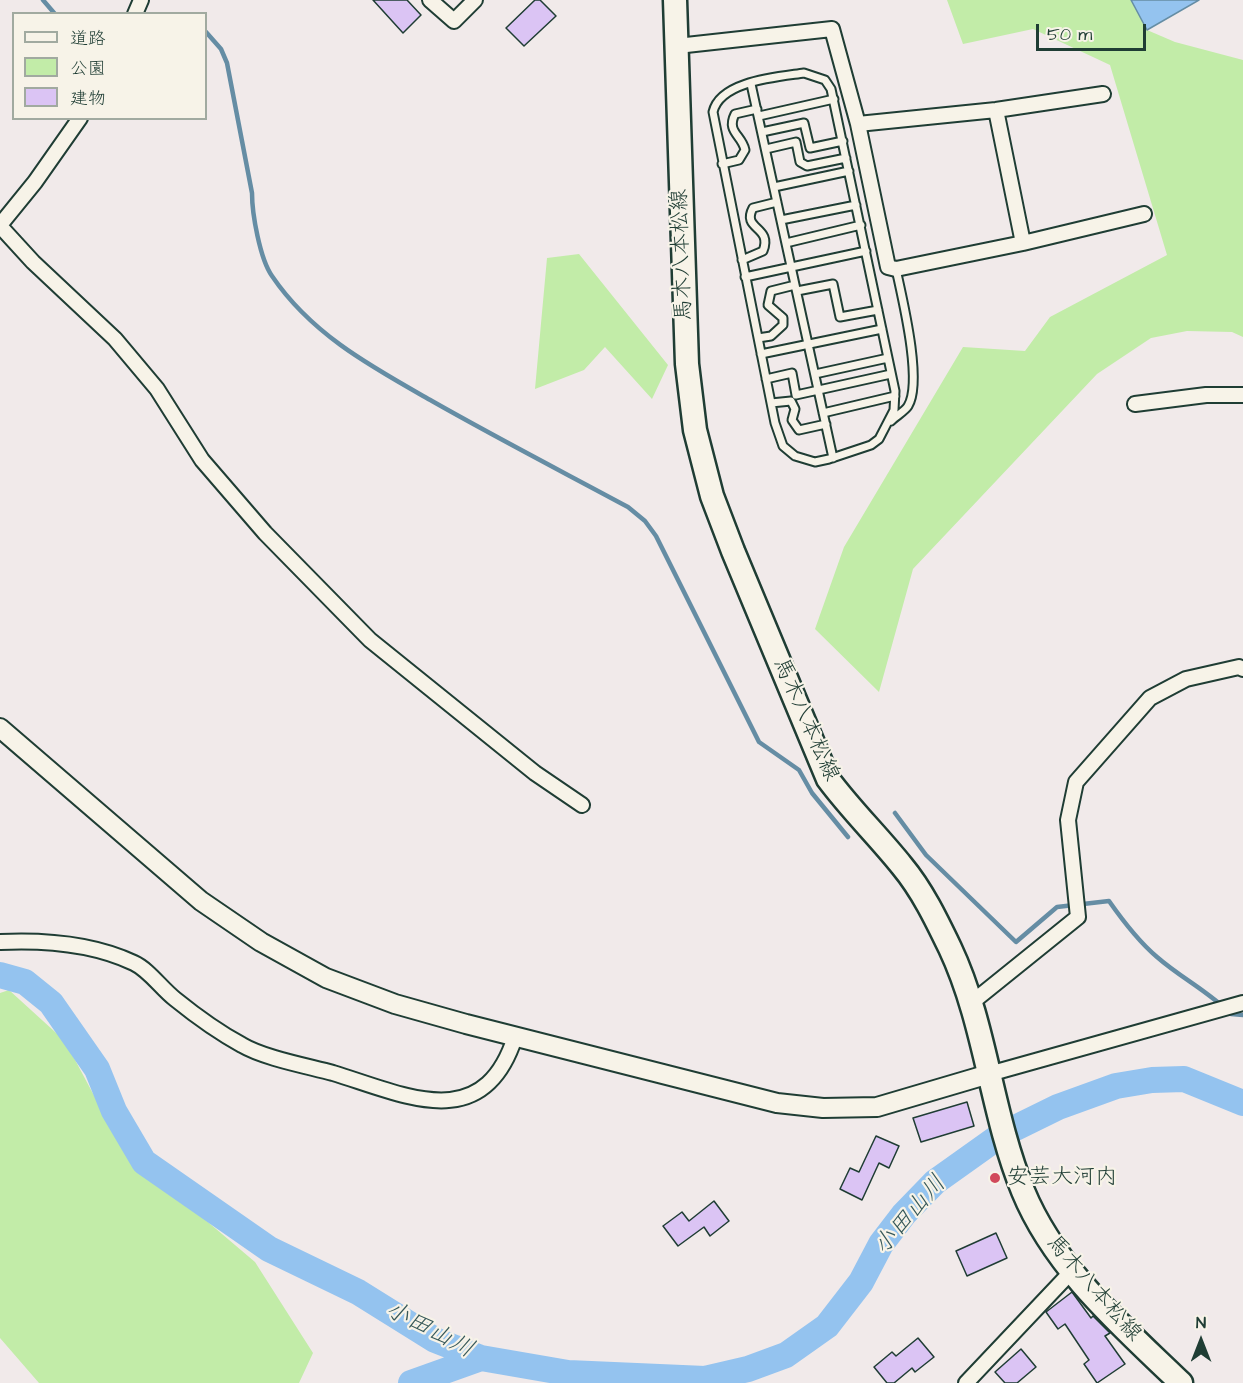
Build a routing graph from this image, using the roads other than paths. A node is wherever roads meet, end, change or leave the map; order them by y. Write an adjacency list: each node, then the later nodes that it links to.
1 (430, 0): 2 (street)
2 (475, 0)
3 (675, 0): 4 (main road, 馬木八本松線)
4 (677, 46): 11 (street); 56 (main road, 馬木八本松線)
5 (751, 84): 7 (lane); 9 (lane); 16 (lane)
6 (1103, 94): 8 (street)
7 (834, 99): 9 (lane); 13 (lane)
8 (996, 110): 11 (street); 26 (street)
9 (758, 112): 12 (lane); 16 (lane)
10 (79, 120): 23 (street)
11 (858, 124): 30 (street)
12 (762, 132): 13 (lane); 14 (lane)
13 (843, 141): 15 (lane)
14 (766, 149): 15 (lane); 18 (lane)
15 (846, 158): 17 (lane)
16 (722, 164): 28 (lane)
17 (849, 171): 18 (lane); 20 (lane)
18 (774, 186): 19 (lane)
19 (777, 202): 22 (lane); 28 (lane)
20 (856, 205): 22 (lane); 24 (lane)
21 (1144, 214): 26 (street)
22 (781, 220): 25 (lane)
23 (0, 225): 53 (street)
24 (861, 225): 25 (lane); 27 (lane)
25 (786, 243): 29 (lane)
26 (1023, 243): 30 (street)
27 (866, 251): 29 (lane); 33 (lane)
28 (742, 260): 31 (lane)
29 (791, 267): 31 (lane); 32 (lane)
30 (896, 268): 48 (lane)
31 (745, 277): 35 (lane)
32 (796, 288): 33 (lane); 35 (lane); 36 (lane)
33 (878, 310): 34 (lane)
34 (882, 329): 36 (lane); 38 (lane)
35 (758, 338): 37 (lane)
36 (808, 345): 37 (lane); 39 (lane)
37 (761, 354): 41 (lane)
38 (888, 358): 39 (lane); 40 (lane)
39 (815, 374): 42 (lane)
40 (891, 374): 42 (lane); 44 (lane)
41 (766, 379): 42 (lane); 45 (lane)
42 (818, 390): 47 (lane)
43 (1243, 395): 46 (street)
44 (895, 396): 47 (lane); 48 (lane)
45 (771, 403): 49 (lane); 50 (lane)
46 (1135, 404)
47 (823, 413): 49 (lane)
48 (889, 422): 50 (lane)
49 (826, 424): 50 (lane)
50 (833, 458)
51 (1242, 665): 56 (street)
52 (0, 728): 57 (street)
53 (582, 805)
54 (0, 942): 57 (street)
55 (1243, 1003): 58 (street)
56 (970, 1004): 58 (main road, 馬木八本松線)
57 (515, 1037): 58 (street)
58 (989, 1074): 59 (main road, 馬木八本松線)
59 (1072, 1271): 60 (street); 61 (main road, 馬木八本松線)
60 (966, 1383)
61 (1181, 1383)

